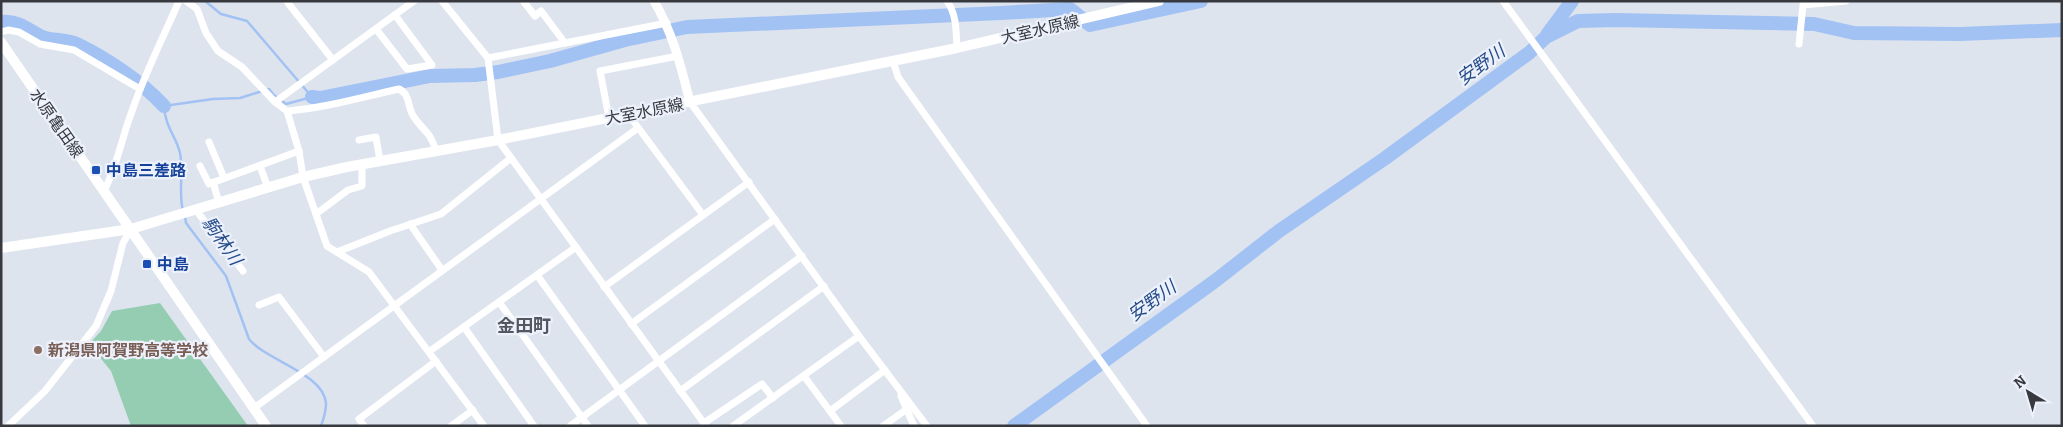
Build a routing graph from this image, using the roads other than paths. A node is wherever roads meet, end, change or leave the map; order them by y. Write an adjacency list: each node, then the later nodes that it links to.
1 (179, 1): 24 (street)
2 (186, 1): 25 (street)
3 (414, 1): 12 (street)
4 (442, 1): 21 (street)
5 (654, 1): 13 (street)
6 (947, 1): 19 (street)
7 (1159, 1): 19 (main road, 大室水原線)
8 (1503, 1): 101 (street)
9 (1846, 1): 16 (street)
10 (288, 2): 22 (street)
11 (524, 2): 18 (street)
12 (395, 15): 14 (street); 14 (street)
13 (667, 23): 18 (street); 20 (street)
14 (376, 29): 22 (street)
15 (1, 32): 24 (street)
16 (1800, 41)
17 (1, 42): 46 (main road, 水原亀田線)
18 (565, 43): 21 (street)
19 (956, 48): 23 (main road, 大室水原線)
20 (678, 56): 26 (street); 29 (street)
21 (488, 58): 32 (street)
22 (333, 60): 25 (street)
23 (893, 61): 26 (main road, 大室水原線); 100 (street)
24 (140, 89): 46 (street)
25 (276, 102): 27 (street)
26 (690, 102): 28 (main road, 大室水原線); 44 (street)
27 (287, 111): 34 (street); 35 (street)
28 (628, 114): 29 (main road, 大室水原線); 30 (street)
29 (609, 118): 32 (main road, 大室水原線)
30 (638, 128): 47 (street); 51 (street)
31 (359, 140): 37 (street)
32 (498, 140): 35 (main road, 大室水原線); 36 (street)
33 (209, 142): 41 (street)
34 (299, 151): 40 (street); 42 (street)
35 (436, 151): 37 (main road, 大室水原線)
36 (511, 158): 47 (street); 53 (street)
37 (380, 161): 38 (main road, 大室水原線)
38 (362, 164): 42 (main road, 大室水原線); 50 (street)
39 (200, 166): 43 (street)
40 (260, 166): 41 (street); 45 (street)
41 (224, 178): 43 (street)
42 (303, 178): 45 (main road, 大室水原線); 50 (street)
43 (213, 182): 48 (street)
44 (749, 182): 51 (street); 52 (street)
45 (268, 188): 48 (main road, 大室水原線)
46 (104, 191): 54 (main road, 水原亀田線)
47 (540, 199): 56 (street); 59 (street)
48 (219, 203): 49 (main road, 大室水原線)
49 (196, 210): 54 (main road, 大室水原線); 60 (street)
50 (316, 214): 57 (street)
51 (703, 215): 63 (street)
52 (775, 219): 58 (street); 67 (street)
53 (410, 224): 57 (street); 59 (street)
54 (131, 229): 55 (main road, 大室水原線); 80 (main road, 水原亀田線); 86 (street)
55 (1, 248)
56 (576, 248): 61 (street); 63 (street)
57 (337, 252): 66 (street)
58 (802, 256): 62 (street); 73 (street)
59 (442, 270): 66 (street)
60 (243, 271)
61 (537, 275): 64 (street); 77 (street)
62 (824, 286): 69 (street); 78 (street)
63 (604, 287): 67 (street)
64 (499, 302): 68 (street); 84 (street)
65 (259, 305): 71 (street)
66 (395, 305): 70 (street); 71 (street)
67 (631, 324): 73 (street)
68 (464, 327): 70 (street); 91 (street)
69 (859, 336): 74 (street); 75 (street)
70 (430, 351): 72 (street)
71 (324, 357): 80 (street)
72 (436, 361): 82 (street); 88 (street)
73 (658, 361): 77 (street); 78 (street)
74 (885, 370): 76 (street); 83 (street)
75 (804, 376): 79 (street); 83 (street)
76 (897, 386): 81 (street); 99 (street)
77 (619, 390): 84 (street); 94 (street)
78 (680, 391): 85 (street)
79 (772, 398): 85 (street); 95 (street)
80 (254, 408): 87 (main road, 水原亀田線)
81 (907, 409): 97 (street); 98 (street)
82 (473, 410): 89 (street); 90 (street)
83 (830, 411): 96 (street)
84 (582, 417): 92 (street); 93 (street)
85 (705, 425)
86 (8, 426)
87 (266, 426)
88 (364, 426)
89 (451, 426)
90 (484, 426)
91 (534, 426)
92 (570, 426)
93 (588, 426)
94 (645, 426)
95 (733, 426)
96 (840, 426)
97 (883, 426)
98 (914, 426)
99 (927, 426)
100 (1147, 426)
101 (1813, 426)

